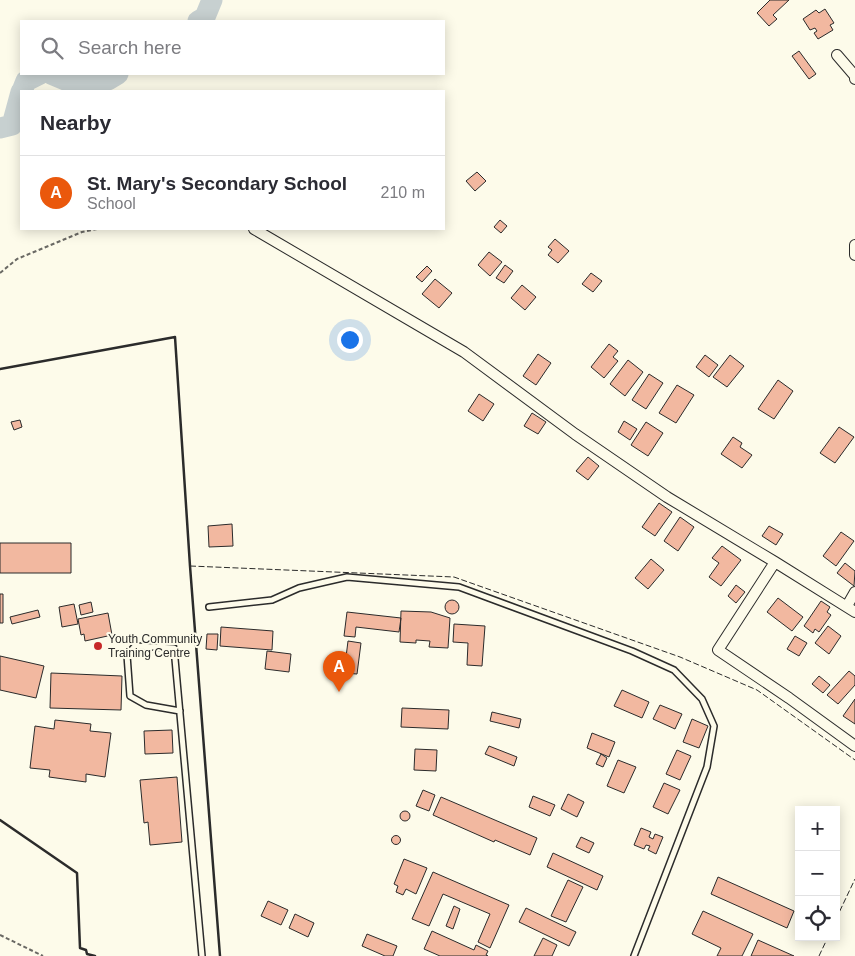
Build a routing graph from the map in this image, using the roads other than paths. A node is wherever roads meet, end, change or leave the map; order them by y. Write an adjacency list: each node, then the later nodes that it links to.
1 (837, 55): 2 (street)
2 (855, 79)
3 (256, 230): 6 (street)
4 (855, 245): 5 (street)
5 (855, 255)
6 (775, 562): 9 (street); 11 (street)
7 (855, 592): 9 (street)
8 (209, 607): 13 (lane)
9 (851, 609)
10 (180, 711): 10 (lane); 12 (lane)
11 (855, 746)
12 (202, 956)
13 (634, 956)

